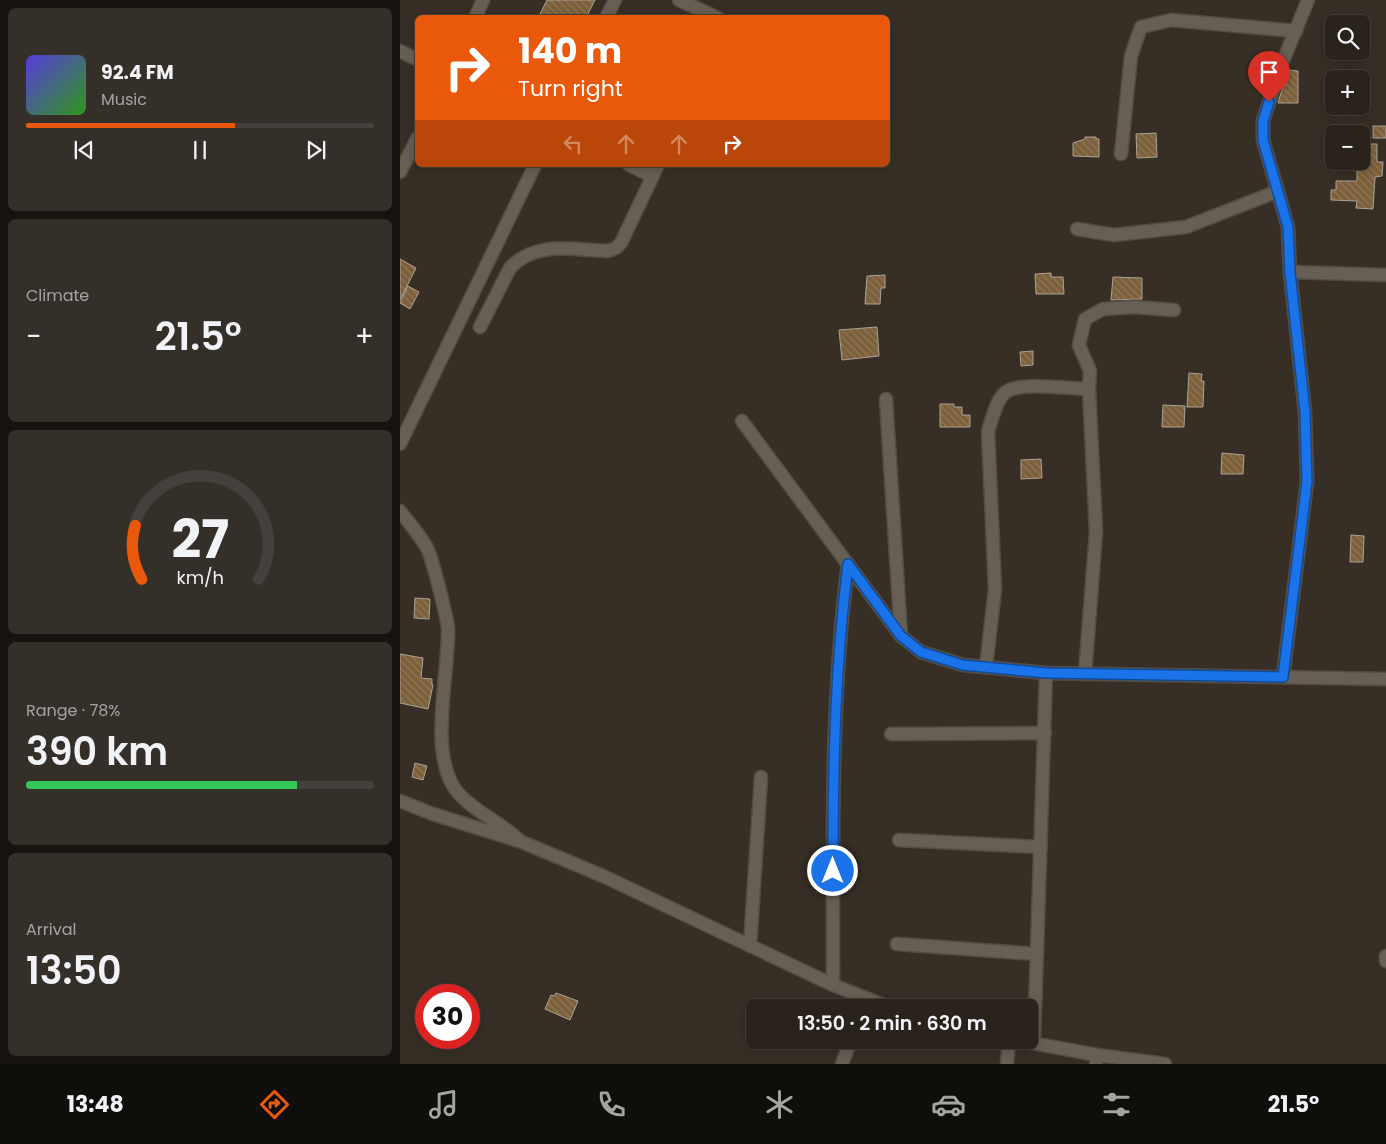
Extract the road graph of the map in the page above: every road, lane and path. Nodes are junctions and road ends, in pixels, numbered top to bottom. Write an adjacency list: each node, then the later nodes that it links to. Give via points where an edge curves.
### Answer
1 (483, 0): 5 (street)
2 (615, 0): 6 (street)
3 (679, 0): 7 (street)
4 (1308, 0): 8 (street)
5 (476, 15)
6 (608, 15)
7 (712, 15)
8 (1296, 30): 12 (street, via 1171,20 1141,27 1130,56); 17 (street, via 1263,121 1263,140)
9 (400, 51): 10 (street)
10 (415, 58)
11 (415, 143): 16 (street)
12 (1121, 154)
13 (534, 167): 19 (street)
14 (639, 167): 15 (street)
15 (655, 170): 20 (street, via 616,248 608,251 556,247)
16 (400, 172)
17 (1278, 191): 18 (street, via 1186,227 1114,235); 21 (street, via 1288,227)
18 (1077, 229)
19 (491, 256): 20 (street); 28 (street)
20 (517, 260): 24 (street)
21 (1290, 272): 22 (street); 35 (street, via 1305,412 1307,482)
22 (1386, 275)
23 (1174, 310): 25 (street, via 1103,309 1085,319 1079,345 1090,372)
24 (480, 327)
25 (1089, 390): 32 (street, via 1021,387 1005,392 996,408 988,431 995,589); 34 (street, via 1096,532)
26 (886, 399): 31 (street)
27 (742, 421): 30 (street)
28 (400, 444)
29 (400, 511): 42 (street, via 427,548 448,627 442,718 444,760 451,783 478,812)
30 (848, 564): 31 (street); 49 (street, via 839,638 834,756)
31 (901, 636): 32 (street, via 921,652 963,665)
32 (986, 667): 33 (street)
33 (1046, 673): 34 (street); 37 (street)
34 (1085, 674): 35 (street)
35 (1283, 677): 36 (street)
36 (1386, 679)
37 (1044, 733): 38 (street); 43 (street)
38 (891, 734)
39 (761, 777): 45 (street)
40 (400, 801): 42 (street)
41 (899, 840): 43 (street)
42 (522, 842): 45 (street, via 640,892)
43 (1041, 847): 46 (street)
44 (897, 944): 46 (street)
45 (750, 946): 49 (street)
46 (1037, 954): 51 (street)
47 (1386, 956): 48 (street)
48 (1386, 961)
49 (833, 985): 50 (street)
50 (859, 999)
51 (1035, 999)
52 (1038, 1043): 55 (street)
53 (848, 1049): 56 (street)
54 (1008, 1049): 57 (street)
55 (1096, 1060): 58 (street)
56 (842, 1064)
57 (1007, 1064)
58 (1165, 1064)

